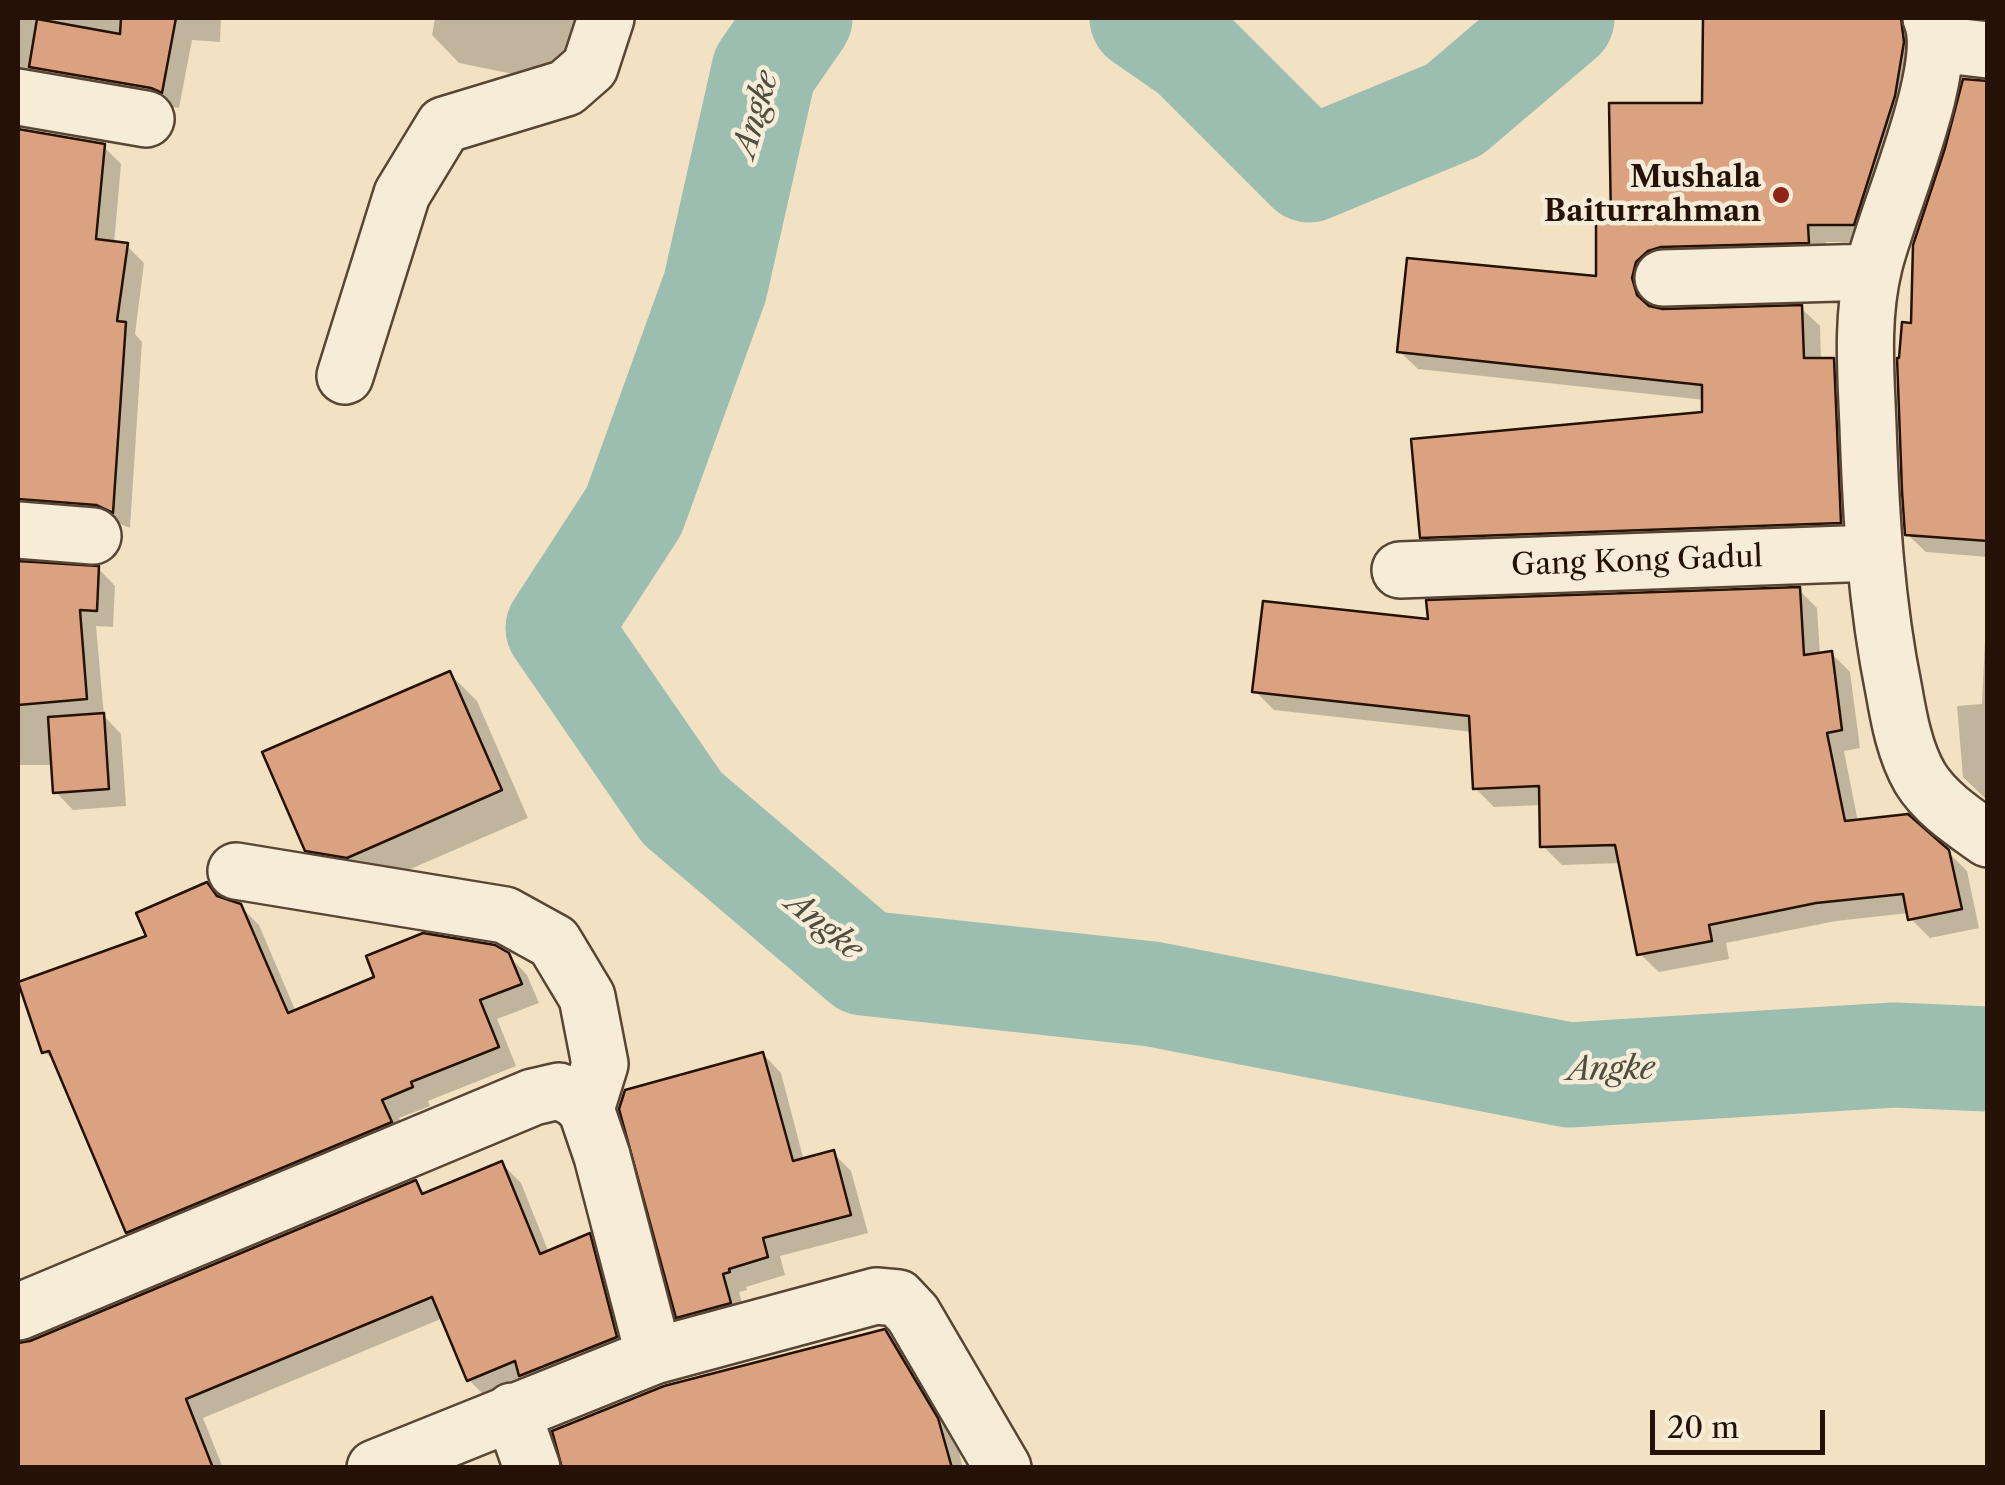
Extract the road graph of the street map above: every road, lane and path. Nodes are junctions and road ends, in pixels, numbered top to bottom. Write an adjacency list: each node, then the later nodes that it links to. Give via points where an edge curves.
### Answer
1 (606, 18): 7 (street, via 590,67 566,88 444,124 402,194)
2 (1952, 37): 5 (street)
3 (18, 98): 4 (street)
4 (146, 119)
5 (1872, 272): 6 (street); 10 (street, via 1865,350)
6 (1663, 278)
7 (345, 376)
8 (18, 530): 9 (street)
9 (92, 536)
10 (1874, 554): 11 (street, Gang Kong Gadul); 12 (street, via 1901,728 1921,779 1952,814)
11 (1400, 570)
12 (1988, 839)
13 (236, 871): 14 (street, via 505,915 554,942 587,996 600,1064)
14 (586, 1109): 15 (street, via 559,1091 534,1097); 16 (street)
15 (18, 1312)
16 (654, 1356): 17 (street); 20 (street, via 876,1296 898,1298)
17 (512, 1411): 18 (street); 19 (street)
18 (375, 1468)
19 (532, 1468)
20 (1003, 1468)

